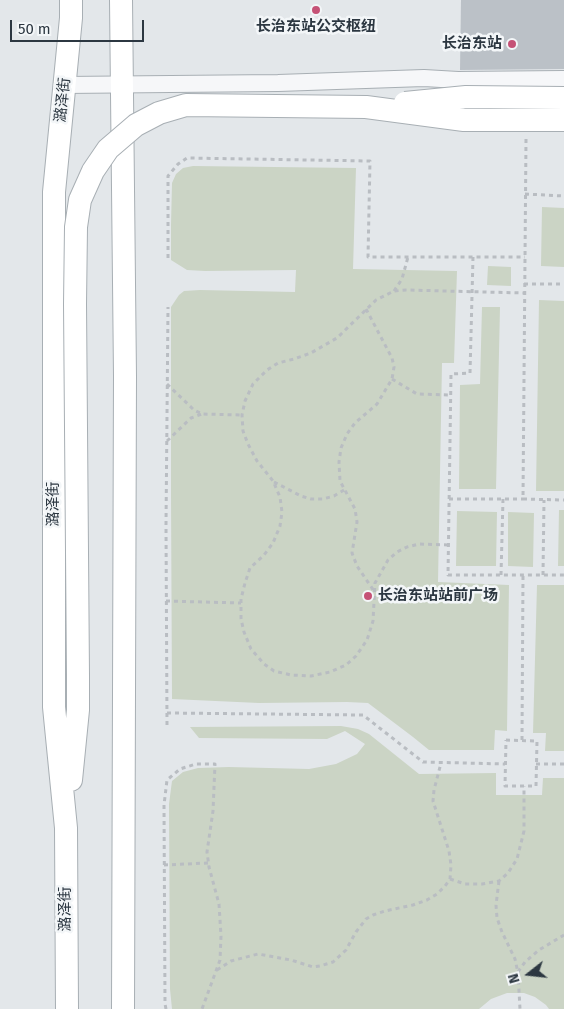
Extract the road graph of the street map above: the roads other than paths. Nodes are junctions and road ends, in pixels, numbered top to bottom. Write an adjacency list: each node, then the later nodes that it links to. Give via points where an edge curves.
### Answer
1 (71, 0): 4 (main road, 潞泽街)
2 (121, 0): 5 (main road)
3 (564, 79): 5 (street, via 424,78)
4 (64, 85): 5 (street); 9 (main road, 潞泽街, via 54,192 54,707)
5 (122, 85): 11 (main road, via 126,376)
6 (564, 98): 7 (main road, bridge, via 466,97)
7 (366, 107): 8 (main road, bridge, via 464,120); 9 (main road, bridge, via 186,105 159,113 136,125 108,149 92,171 80,200 76,226 78,710)
8 (564, 120)
9 (66, 828): 10 (main road, 潞泽街)
10 (67, 1009)
11 (123, 1009)

